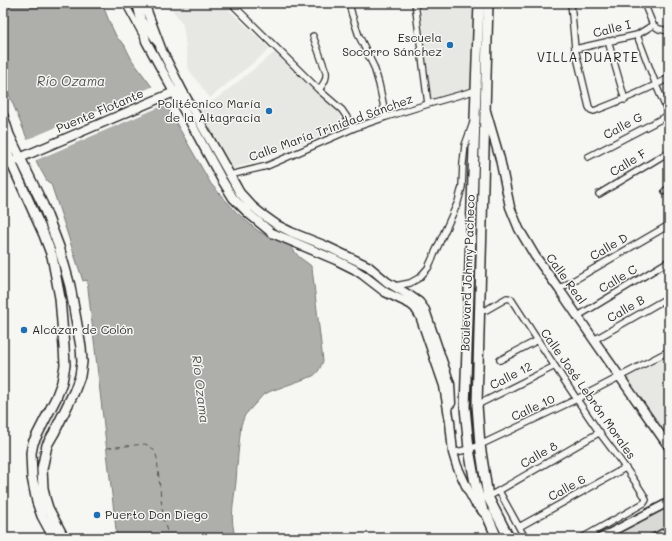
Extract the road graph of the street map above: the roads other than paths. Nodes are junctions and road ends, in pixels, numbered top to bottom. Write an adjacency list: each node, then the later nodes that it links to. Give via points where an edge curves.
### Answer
1 (125, 3): 17 (street)
2 (133, 3): 12 (street)
3 (137, 3): 12 (main road)
4 (144, 3): 20 (main road)
5 (231, 3): 24 (street)
6 (349, 3): 31 (street, via 359,36 374,67)
7 (415, 3): 27 (street)
8 (479, 3): 25 (main road, Boulevard Johnny Pacheco)
9 (488, 3): 25 (main road, Boulevard Johnny Pacheco)
10 (571, 3): 19 (street)
11 (644, 3): 13 (street)
12 (139, 13): 17 (main road); 20 (street)
13 (653, 25): 14 (street); 15 (street, Calle I)
14 (669, 31)
15 (637, 35): 18 (street, Calle I); 22 (street)
16 (313, 36): 24 (street, via 326,77)
17 (146, 41): 23 (main road)
18 (608, 41): 19 (street, Calle I); 26 (street)
19 (575, 49): 26 (street, via 591,110)
20 (162, 51): 23 (main road)
21 (669, 78): 22 (street)
22 (656, 85): 26 (street); 29 (street)
23 (178, 90): 36 (main road, Puente Flotante); 39 (main road); 56 (main road, via 222,180 233,198 248,214 272,233 354,269 385,292 415,308 444,386)
24 (319, 90): 33 (street, via 342,110)
25 (481, 90): 27 (street, Calle María Trinidad Sánchez); 28 (main road, Boulevard Johnny Pacheco); 32 (main road, Boulevard Johnny Pacheco)
26 (625, 100)
27 (428, 104): 31 (street, Calle María Trinidad Sánchez)
28 (485, 106): 44 (main road, Calle Real, via 510,207 535,256); 55 (main road, Boulevard Johnny Pacheco)
29 (669, 115): 37 (street, Calle G)
30 (3, 116): 36 (main road, via 9,135)
31 (386, 117): 33 (street, Calle María Trinidad Sánchez)
32 (474, 119): 43 (street, Boulevard Johnny Pacheco, via 465,145 462,187 458,202 428,268 410,283); 60 (main road, Boulevard Johnny Pacheco, via 465,406)
33 (354, 128): 39 (street, Calle María Trinidad Sánchez, via 267,166)
34 (3, 140): 38 (main road)
35 (669, 152): 40 (street, Calle F)
36 (24, 157): 38 (main road, Puente Flotante); 70 (main road, via 59,247 70,286 81,347 82,362 78,382 47,445 42,469 44,498)
37 (588, 157)
38 (11, 162): 69 (main road, via 52,256 60,298 65,365 62,382 33,443 31,454 37,502)
39 (230, 175): 43 (main road, via 240,193 252,206 277,225 368,266)
40 (599, 194)
41 (669, 225): 44 (street, Calle D)
42 (669, 261): 47 (street, Calle C)
43 (395, 286): 56 (main road, via 419,302 425,310 450,384)
44 (559, 289): 47 (main road, Calle Real)
45 (669, 297): 49 (street, Calle B)
46 (486, 310): 48 (street, Calle José Lebrón Morales, via 509,298)
47 (578, 316): 49 (main road, Calle Real)
48 (538, 340): 51 (street); 52 (street, Calle José Lebrón Morales)
49 (594, 340): 53 (main road, Calle Real)
50 (669, 352): 53 (street, Calle 10)
51 (500, 360)
52 (555, 366): 54 (street, Calle José Lebrón Morales); 55 (street, Calle 12)
53 (620, 376): 54 (street, Calle 10); 59 (main road, Calle Real)
54 (577, 399): 57 (street, Calle José Lebrón Morales); 58 (street, Calle 10)
55 (477, 405): 58 (main road, Boulevard Johnny Pacheco)
56 (450, 422): 61 (main road)
57 (600, 432): 62 (street, Calle José Lebrón Morales); 63 (street, Calle 8)
58 (480, 445): 60 (street, Calle 10); 64 (main road, Boulevard Johnny Pacheco)
59 (669, 447)
60 (469, 449): 61 (street, Calle 10); 66 (main road, Boulevard Johnny Pacheco)
61 (453, 453): 66 (main road, via 468,490)
62 (625, 468): 67 (street, Calle 6); 74 (street, Calle José Lebrón Morales, via 646,500)
63 (499, 491): 64 (street, Calle 8); 67 (street)
64 (488, 497): 72 (main road, Boulevard Johnny Pacheco)
65 (669, 502): 75 (street)
66 (483, 511): 71 (main road, Boulevard Johnny Pacheco)
67 (519, 527): 73 (street)
68 (669, 530): 76 (street)
69 (54, 538)
70 (64, 538)
71 (497, 538)
72 (509, 538)
73 (525, 538)
74 (582, 538)
75 (600, 538)
76 (654, 538)

